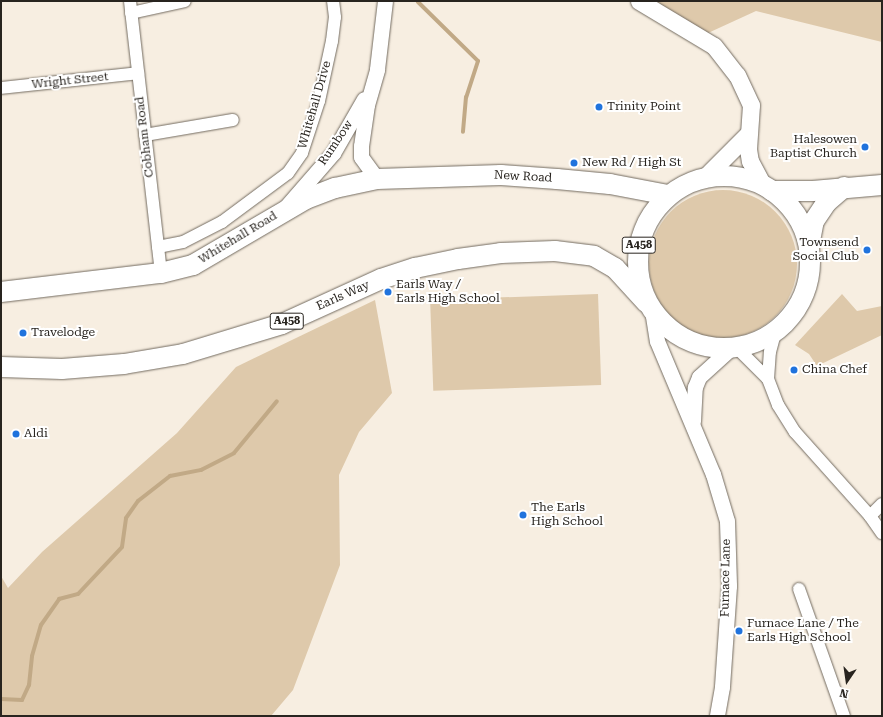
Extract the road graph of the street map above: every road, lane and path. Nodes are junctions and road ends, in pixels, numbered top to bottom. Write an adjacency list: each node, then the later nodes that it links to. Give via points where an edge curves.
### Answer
1 (185, 1): 5 (street)
2 (333, 1): 19 (street, Whitehall Drive, via 335,17 332,41 319,101 299,158 288,173 222,222 183,242)
3 (385, 1): 8 (street, Rumbow, via 377,69)
4 (639, 1): 10 (main road, via 714,46 737,75 748,94 751,105)
5 (131, 7): 6 (street, Cobham Road)
6 (138, 73): 7 (street, Wright Street); 11 (street, Cobham Road)
7 (1, 88)
8 (370, 90): 13 (street, Rumbow, via 361,157); 18 (street, Rumbow, via 333,153)
9 (233, 120): 11 (street)
10 (748, 134): 12 (main road); 15 (main road, via 750,161)
11 (145, 135): 19 (street, Cobham Road)
12 (705, 177): 15 (highway, A458, via 730,176); 17 (highway, A458, via 685,184)
13 (377, 179): 17 (highway, New Road, via 517,176 610,184); 18 (highway, Whitehall Road, via 335,188)
14 (882, 185): 16 (highway, A458)
15 (767, 187): 16 (highway, A458, via 813,191); 20 (highway, A458, via 796,215)
16 (844, 187): 20 (highway, A458, via 827,202 814,220)
17 (668, 195): 23 (highway, A458, via 651,214 639,245 639,278)
18 (283, 211): 21 (highway, Whitehall Road, via 198,262)
19 (158, 247): 21 (street, Cobham Road)
20 (809, 247): 24 (highway, A458, via 810,270 804,293 793,313)
21 (161, 273): 22 (highway, Whitehall Road)
22 (1, 292)
23 (650, 306): 25 (highway, A458, via 671,330 687,340 714,347); 26 (highway, Earls Way / A458, via 615,268 594,256 555,251 502,253 415,268 382,279 282,324 183,354 124,364 85,367); 28 (street, Furnace Lane, via 657,341)
24 (776, 330): 25 (highway, A458, via 762,339); 27 (street, via 770,352)
25 (735, 347): 27 (street); 28 (street, Furnace Lane, via 699,377 695,388)
26 (1, 367)
27 (768, 378): 30 (street, via 778,405 794,432)
28 (693, 422): 33 (street, Furnace Lane, via 713,474 727,521 729,586 722,687)
29 (882, 504): 30 (street)
30 (870, 516): 31 (street)
31 (882, 533)
32 (799, 589): 34 (street)
33 (717, 716)
34 (844, 716)

